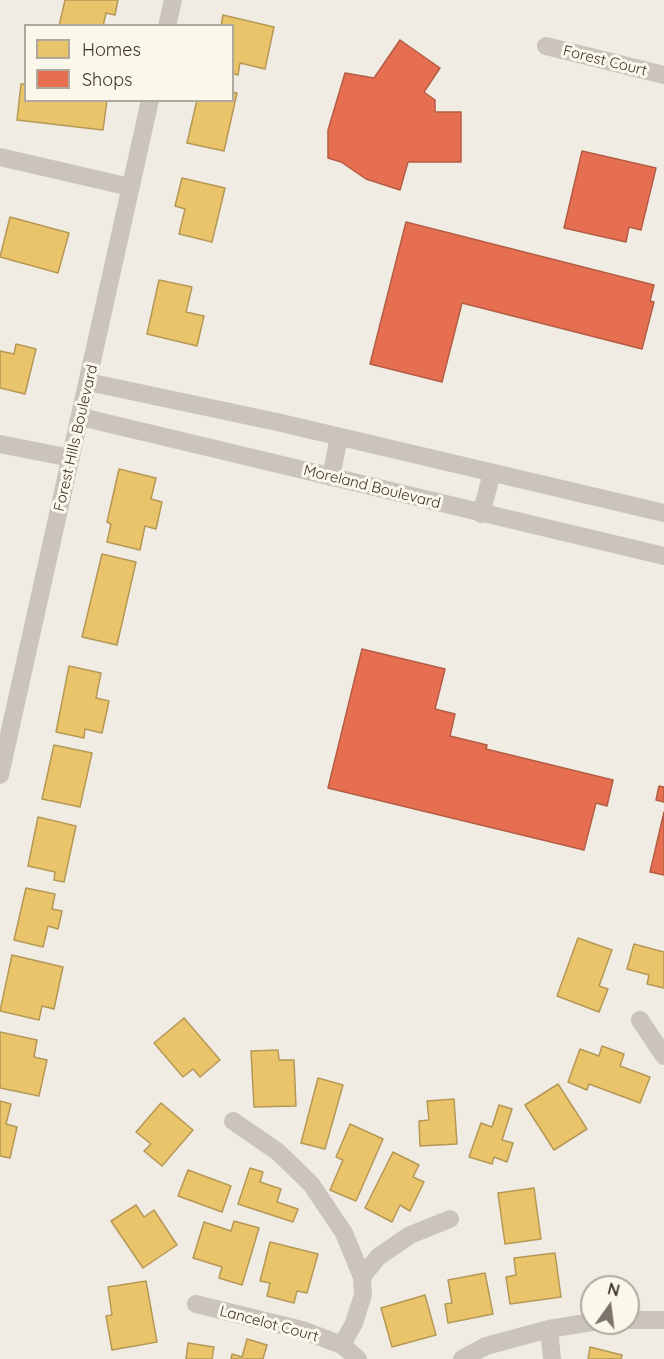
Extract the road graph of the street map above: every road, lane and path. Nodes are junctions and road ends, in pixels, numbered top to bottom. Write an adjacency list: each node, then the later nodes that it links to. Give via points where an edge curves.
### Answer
1 (173, 0): 2 (street)
2 (167, 24)
3 (546, 46): 4 (street, Forest Court)
4 (664, 75)
5 (150, 102): 7 (street, Forest Hills Boulevard)
6 (0, 157): 7 (street)
7 (130, 187): 8 (street, Forest Hills Boulevard)
8 (88, 382): 9 (street, Forest Hills Boulevard); 10 (street)
9 (81, 417): 12 (street, Forest Hills Boulevard); 14 (street, Moreland Boulevard)
10 (339, 437): 13 (street); 14 (street)
11 (0, 444): 12 (street)
12 (71, 458): 18 (street, Forest Hills Boulevard)
13 (492, 473): 15 (street); 16 (street)
14 (331, 477): 16 (street, Moreland Boulevard)
15 (664, 513)
16 (481, 514): 17 (street, Moreland Boulevard)
17 (664, 556)
18 (0, 775)
19 (640, 1020): 20 (street)
20 (664, 1056)
21 (233, 1121): 23 (street, via 278,1152 311,1184 344,1233)
22 (450, 1220): 23 (street, via 410,1234 378,1257)
23 (362, 1277): 29 (street, via 363,1295)
24 (195, 1304): 29 (street, Lancelot Court, via 302,1330)
25 (640, 1320): 26 (street)
26 (664, 1320)
27 (580, 1324): 28 (street)
28 (549, 1329): 31 (street, via 486,1346); 32 (street)
29 (342, 1345): 30 (street, Lancelot Court)
30 (358, 1359)
31 (462, 1359)
32 (552, 1359)

